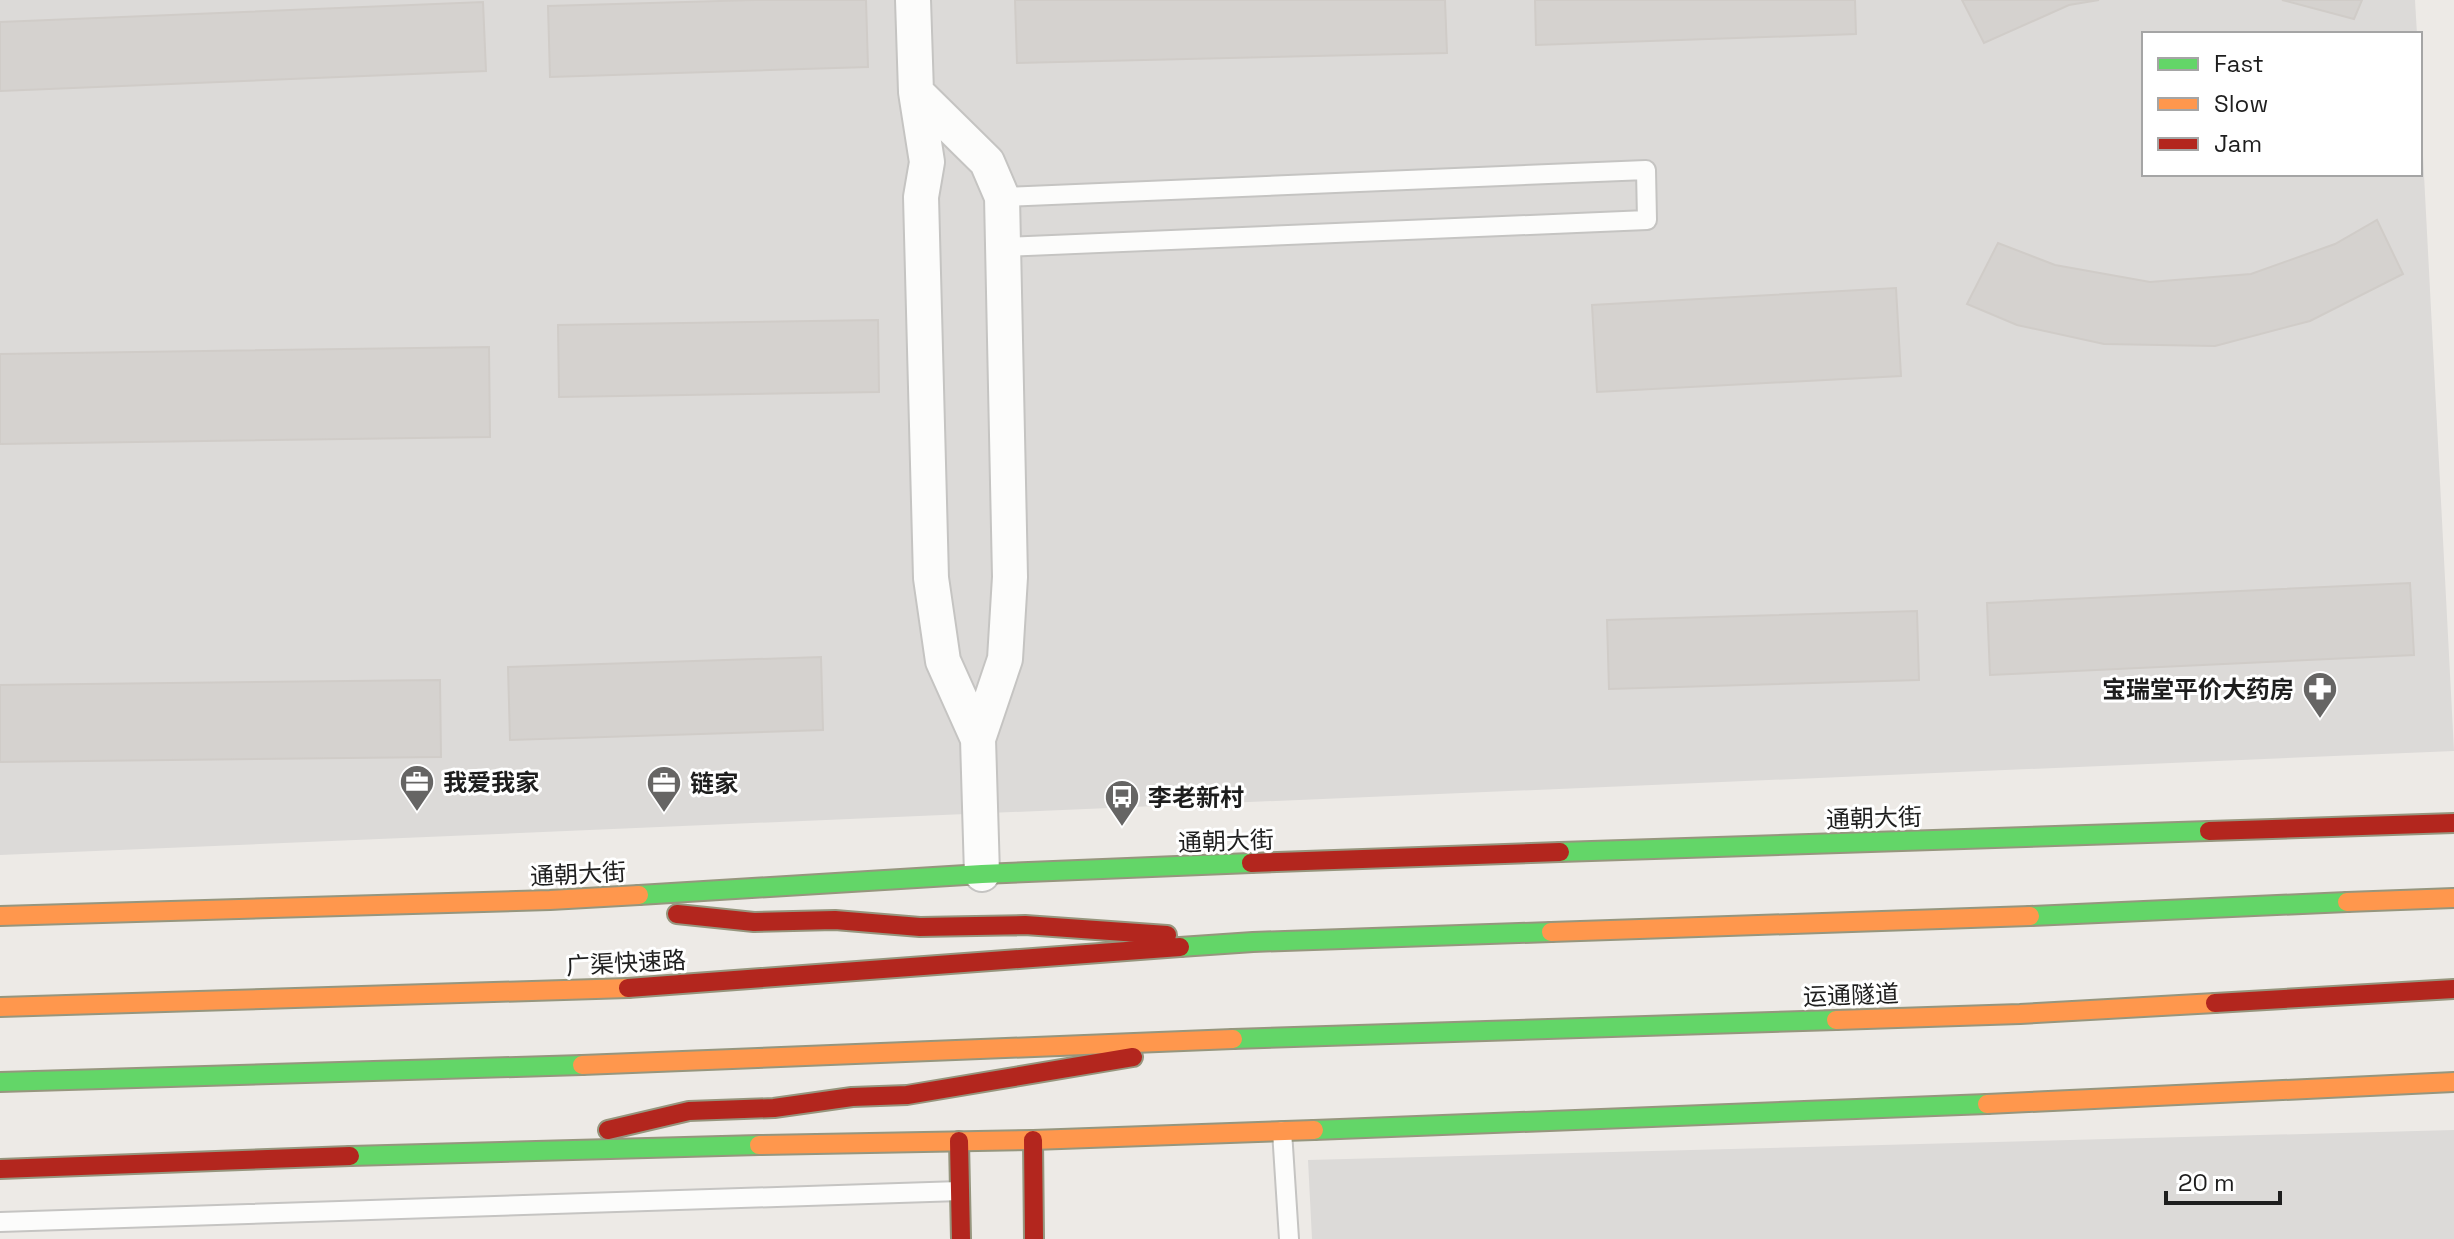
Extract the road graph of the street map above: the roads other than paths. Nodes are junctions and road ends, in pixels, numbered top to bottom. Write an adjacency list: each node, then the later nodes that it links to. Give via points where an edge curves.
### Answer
1 (913, 0): 2 (street)
2 (916, 92): 3 (street, via 987,162); 5 (street, via 927,162 921,197 931,578 943,661)
3 (1002, 197): 4 (street); 4 (lane, via 1646,170 1647,220)
4 (1002, 247): 5 (street, via 1010,577 1005,659)
5 (978, 739): 7 (street)
6 (2454, 823): 7 (main road, 通朝大街)
7 (982, 874): 9 (main road, 通朝大街)
8 (2454, 898): 11 (main road)
9 (550, 900): 10 (main road, 通朝大街); 11 (main road, via 754,922 1025,925)
10 (0, 916)
11 (1253, 942): 13 (main road, 广渠快速路, via 647,987)
12 (2454, 989): 14 (main road, 运通隧道, via 2020,1014)
13 (0, 1007)
14 (1249, 1038): 15 (main road); 20 (main road, via 907,1095 689,1111)
15 (0, 1082)
16 (2454, 1082): 17 (main road)
17 (1282, 1131): 18 (main road); 26 (lane)
18 (1033, 1140): 19 (main road); 25 (main road)
19 (959, 1141): 20 (main road); 22 (main road)
20 (528, 1150): 21 (main road)
21 (0, 1169)
22 (960, 1191): 23 (lane); 24 (main road)
23 (0, 1222)
24 (961, 1239)
25 (1034, 1239)
26 (1289, 1239)

